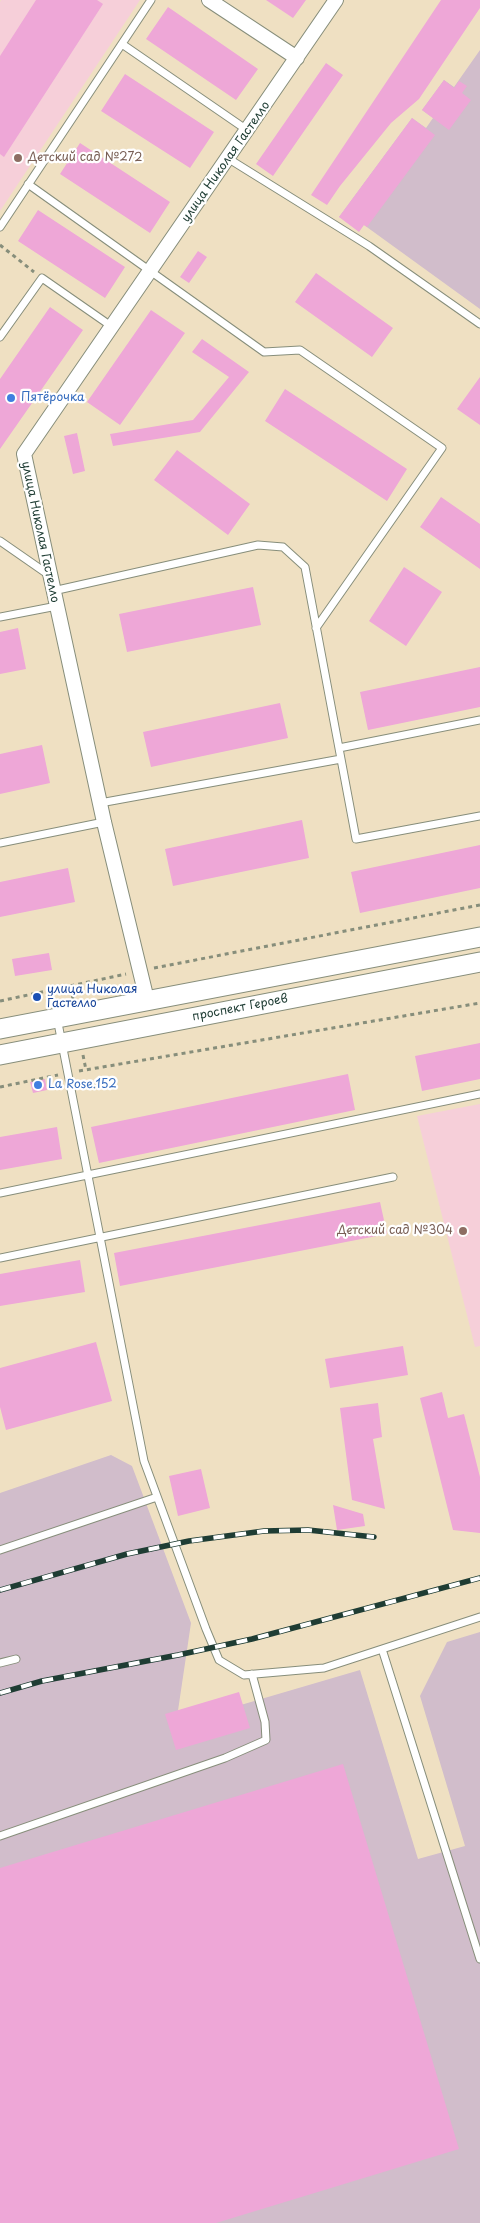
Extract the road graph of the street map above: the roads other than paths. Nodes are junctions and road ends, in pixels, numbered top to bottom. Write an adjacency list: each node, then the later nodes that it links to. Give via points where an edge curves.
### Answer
1 (151, 0): 4 (lane)
2 (209, 0): 5 (street)
3 (336, 0): 5 (street, улица Николая Гастелло)
4 (122, 44): 6 (lane); 8 (lane)
5 (297, 58): 6 (street, улица Николая Гастелло)
6 (248, 131): 7 (street, улица Николая Гастелло)
7 (229, 159): 10 (street, улица Николая Гастелло); 11 (lane, via 369,246)
8 (28, 184): 9 (lane); 10 (lane)
9 (0, 227)
10 (150, 271): 12 (street, улица Николая Гастелло); 19 (lane, via 264,352 300,350 442,448)
11 (480, 324)
12 (111, 326): 13 (lane, via 42,278); 15 (street, улица Николая Гастелло, via 24,454)
13 (0, 336)
14 (0, 540): 15 (lane)
15 (50, 575): 16 (street, улица Николая Гастелло)
16 (53, 591): 17 (street, улица Николая Гастелло); 19 (lane, via 258,545 283,547 305,567)
17 (56, 606): 18 (lane); 23 (street, улица Николая Гастелло)
18 (0, 617)
19 (316, 628): 21 (lane)
20 (480, 720): 21 (lane)
21 (339, 748): 22 (lane)
22 (341, 759): 23 (lane); 24 (lane, via 356,839)
23 (100, 803): 25 (street, улица Николая Гастелло)
24 (480, 816)
25 (104, 822): 26 (lane); 29 (street, улица Николая Гастелло)
26 (0, 843)
27 (480, 937): 29 (main road, проспект Героев)
28 (480, 962): 32 (main road, проспект Героев)
29 (147, 1000): 30 (main road, проспект Героев)
30 (57, 1018): 31 (main road, проспект Героев); 32 (lane)
31 (0, 1029)
32 (61, 1042): 33 (main road, проспект Героев); 35 (lane)
33 (0, 1055)
34 (480, 1094): 35 (lane)
35 (87, 1176): 37 (lane); 38 (lane)
36 (393, 1177): 38 (lane)
37 (0, 1193)
38 (99, 1239): 39 (lane); 40 (lane, via 144,1461)
39 (0, 1258)
40 (157, 1497): 41 (lane); 46 (lane, via 219,1660 244,1675)
41 (0, 1550)
42 (480, 1617): 43 (lane)
43 (382, 1649): 46 (lane, via 324,1668); 48 (lane)
44 (16, 1659): 45 (lane)
45 (0, 1663)
46 (252, 1674): 47 (lane, via 266,1722 266,1740 225,1758)
47 (0, 1836)
48 (480, 1959)

